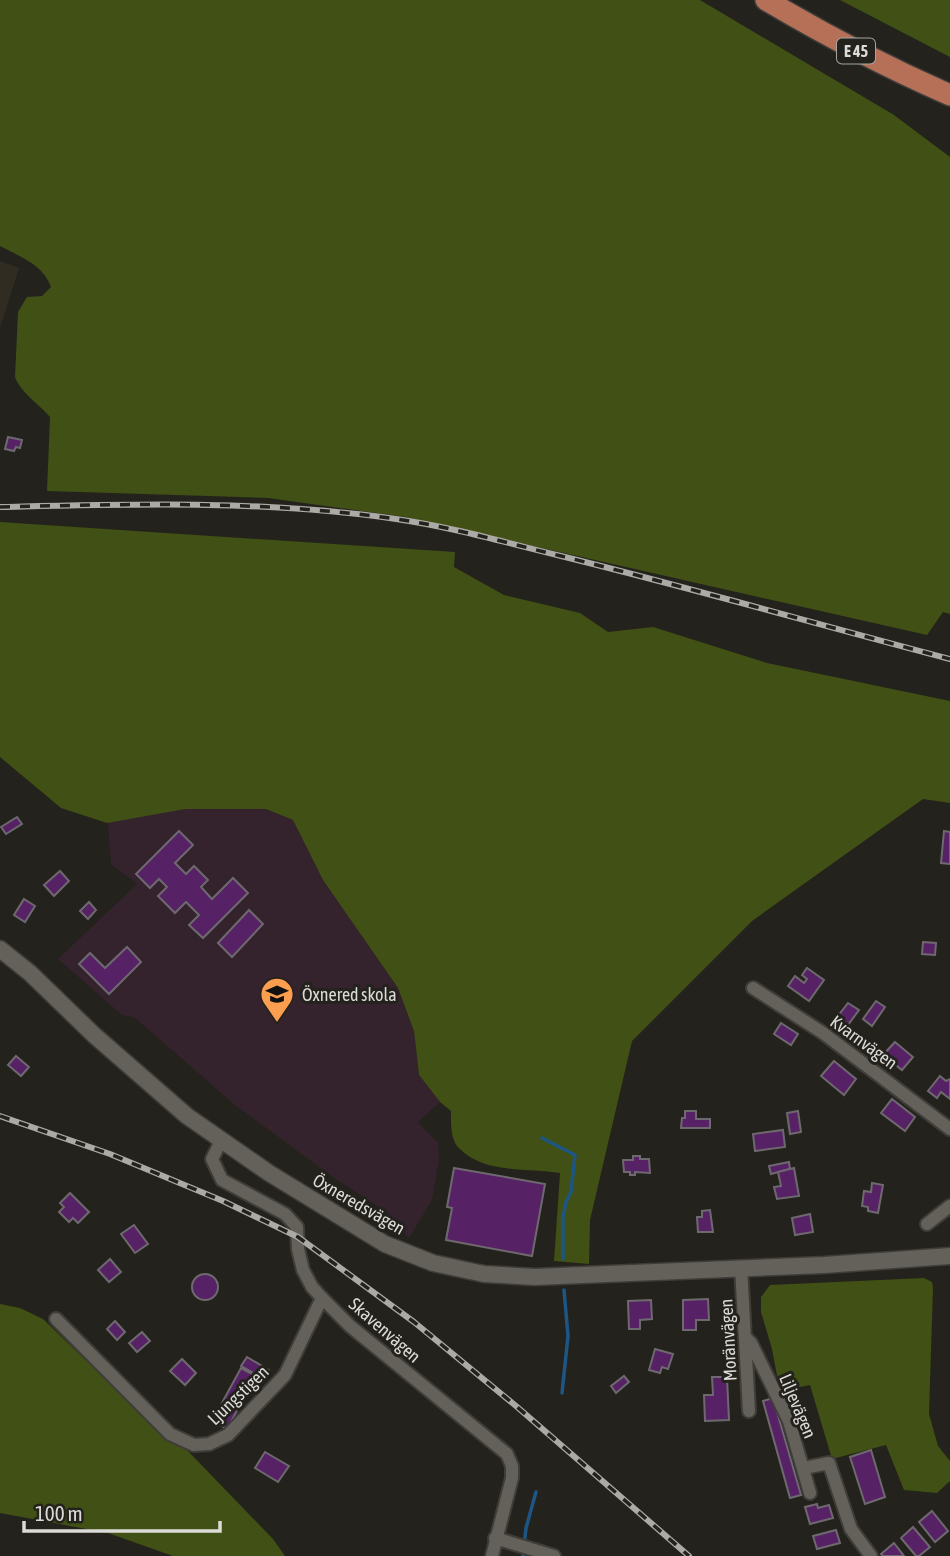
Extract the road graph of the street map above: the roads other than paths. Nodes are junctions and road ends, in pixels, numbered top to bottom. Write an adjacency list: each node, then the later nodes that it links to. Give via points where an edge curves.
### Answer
1 (766, 0): 4 (highway, E 45, via 898,73)
2 (790, 0): 3 (highway, E 45)
3 (950, 82)
4 (950, 95)
5 (0, 949): 8 (street, Öxneredsvägen, via 142,1078)
6 (753, 988): 7 (street, Kvarnvägen, via 823,1033)
7 (950, 1129)
8 (221, 1141): 12 (street, Öxneredsvägen, via 385,1244 457,1269 535,1277); 13 (street, Skavenvägen, via 212,1159 216,1172 293,1222 303,1270)
9 (950, 1206): 10 (street)
10 (927, 1224)
11 (950, 1256): 12 (street, Öxneredsvägen)
12 (741, 1267): 15 (street, Moränvägen)
13 (322, 1298): 14 (street, Ljungstigen, via 285,1375 228,1435 209,1444 194,1445 170,1434); 19 (street, Skavenvägen, via 507,1454 512,1478)
14 (56, 1319)
15 (745, 1337): 16 (street, Moränvägen); 17 (street, Liljevägen, via 789,1421)
16 (749, 1411)
17 (804, 1468): 18 (street, Liljevägen); 22 (street, via 829,1463 851,1529)
18 (810, 1493)
19 (495, 1538): 20 (street, Skavenvägen); 21 (street)
20 (492, 1556)
21 (554, 1556)
22 (871, 1556)

